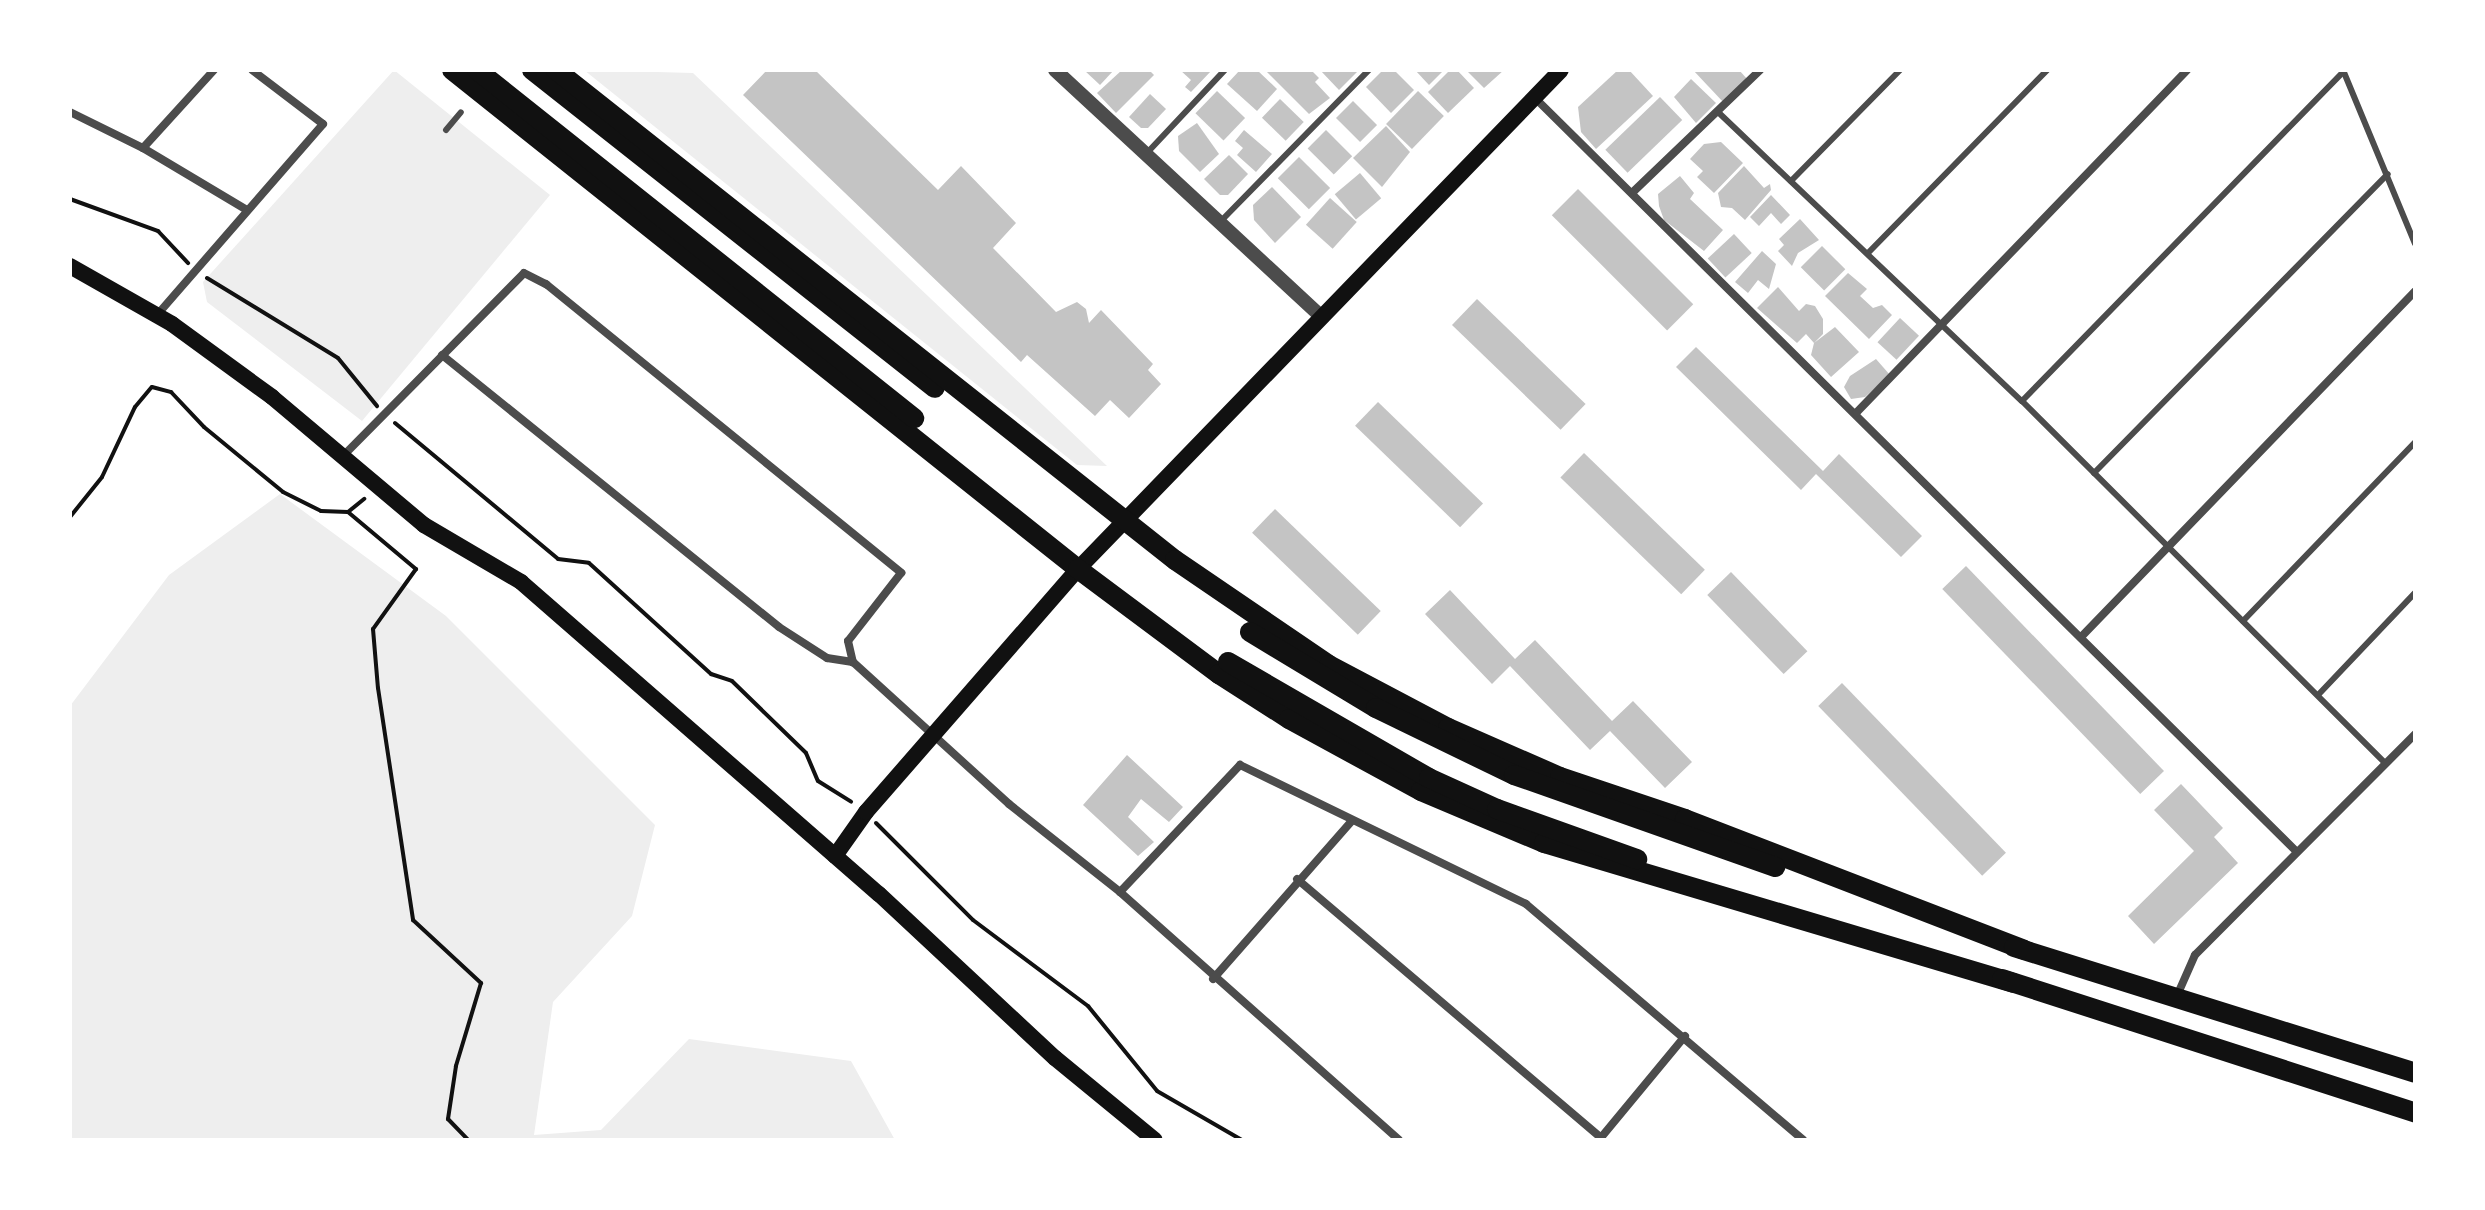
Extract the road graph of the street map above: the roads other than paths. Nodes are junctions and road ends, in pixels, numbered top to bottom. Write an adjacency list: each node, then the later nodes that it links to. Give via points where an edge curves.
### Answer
1 (214, 70): 21 (street)
2 (252, 70): 26 (street, via 323,124)
3 (452, 70): 45 (main road)
4 (477, 70): 39 (main road)
5 (532, 70): 36 (main road)
6 (556, 70): 43 (main road)
7 (1055, 70): 22 (street)
8 (1225, 70): 22 (lane)
9 (1369, 70): 27 (lane)
10 (1561, 70): 16 (main road)
11 (1760, 70): 19 (street)
12 (1900, 70): 24 (lane)
13 (2047, 70): 29 (lane)
14 (2187, 70): 34 (street)
15 (2343, 70): 23 (lane); 37 (lane)
16 (1533, 97): 25 (street); 33 (main road)
17 (70, 112): 21 (street)
18 (461, 112): 20 (lane)
19 (1718, 112): 24 (lane); 25 (street)
20 (446, 130)
21 (143, 148): 26 (street)
22 (1146, 154): 27 (street)
23 (2388, 174): 28 (lane); 42 (lane)
24 (1791, 181): 29 (lane)
25 (1634, 191): 38 (street)
26 (247, 210): 32 (street)
27 (1220, 223): 33 (street)
28 (2415, 244)
29 (1868, 253): 34 (lane)
30 (70, 266): 32 (main road)
31 (2415, 291): 44 (street)
32 (157, 315): 41 (main road, via 272,397)
33 (1322, 317): 43 (main road)
34 (1942, 324): 37 (lane); 38 (street)
35 (442, 355): 41 (street); 50 (street, via 779,627 827,658); 50 (street, via 524,273 546,284 901,573 848,641)
36 (935, 388)
37 (2022, 401): 42 (lane)
38 (1857, 412): 49 (street)
39 (914, 418)
40 (2415, 442): 47 (lane)
41 (343, 456): 58 (main road, via 424,525 521,582)
42 (2094, 473): 44 (lane)
43 (1126, 522): 45 (main road); 61 (main road, via 1329,665 1448,728 1560,777 1685,819)
44 (2168, 547): 47 (lane); 49 (street)
45 (1078, 569): 54 (main road); 63 (main road, via 1289,719 1492,823 1654,880)
46 (2415, 593): 52 (lane)
47 (2243, 621): 52 (lane)
48 (1250, 632): 61 (main road, via 1376,708 1557,793)
49 (2083, 635): 57 (street)
50 (853, 662): 54 (street)
51 (1228, 662): 63 (main road, via 1363,744 1497,809)
52 (2319, 694): 55 (lane)
53 (2415, 734): 55 (street)
54 (934, 736): 58 (main road, via 866,812); 60 (street)
55 (2386, 764): 57 (street)
56 (1352, 821): 59 (street); 60 (street, via 1240,765); 65 (street, via 1526,904)
57 (2297, 852): 64 (street, via 2195,955)
58 (835, 856): 70 (main road, via 1055,1058)
59 (1297, 879): 62 (street); 69 (street)
60 (1120, 892): 62 (street)
61 (2024, 950): 64 (main road)
62 (1213, 979): 71 (street)
63 (2014, 983): 67 (main road)
64 (2175, 999): 66 (main road)
65 (1685, 1036): 68 (street); 69 (street)
66 (2415, 1073)
67 (2415, 1112)
68 (1797, 1138)
69 (1600, 1139)
70 (1155, 1140)
71 (1399, 1140)

